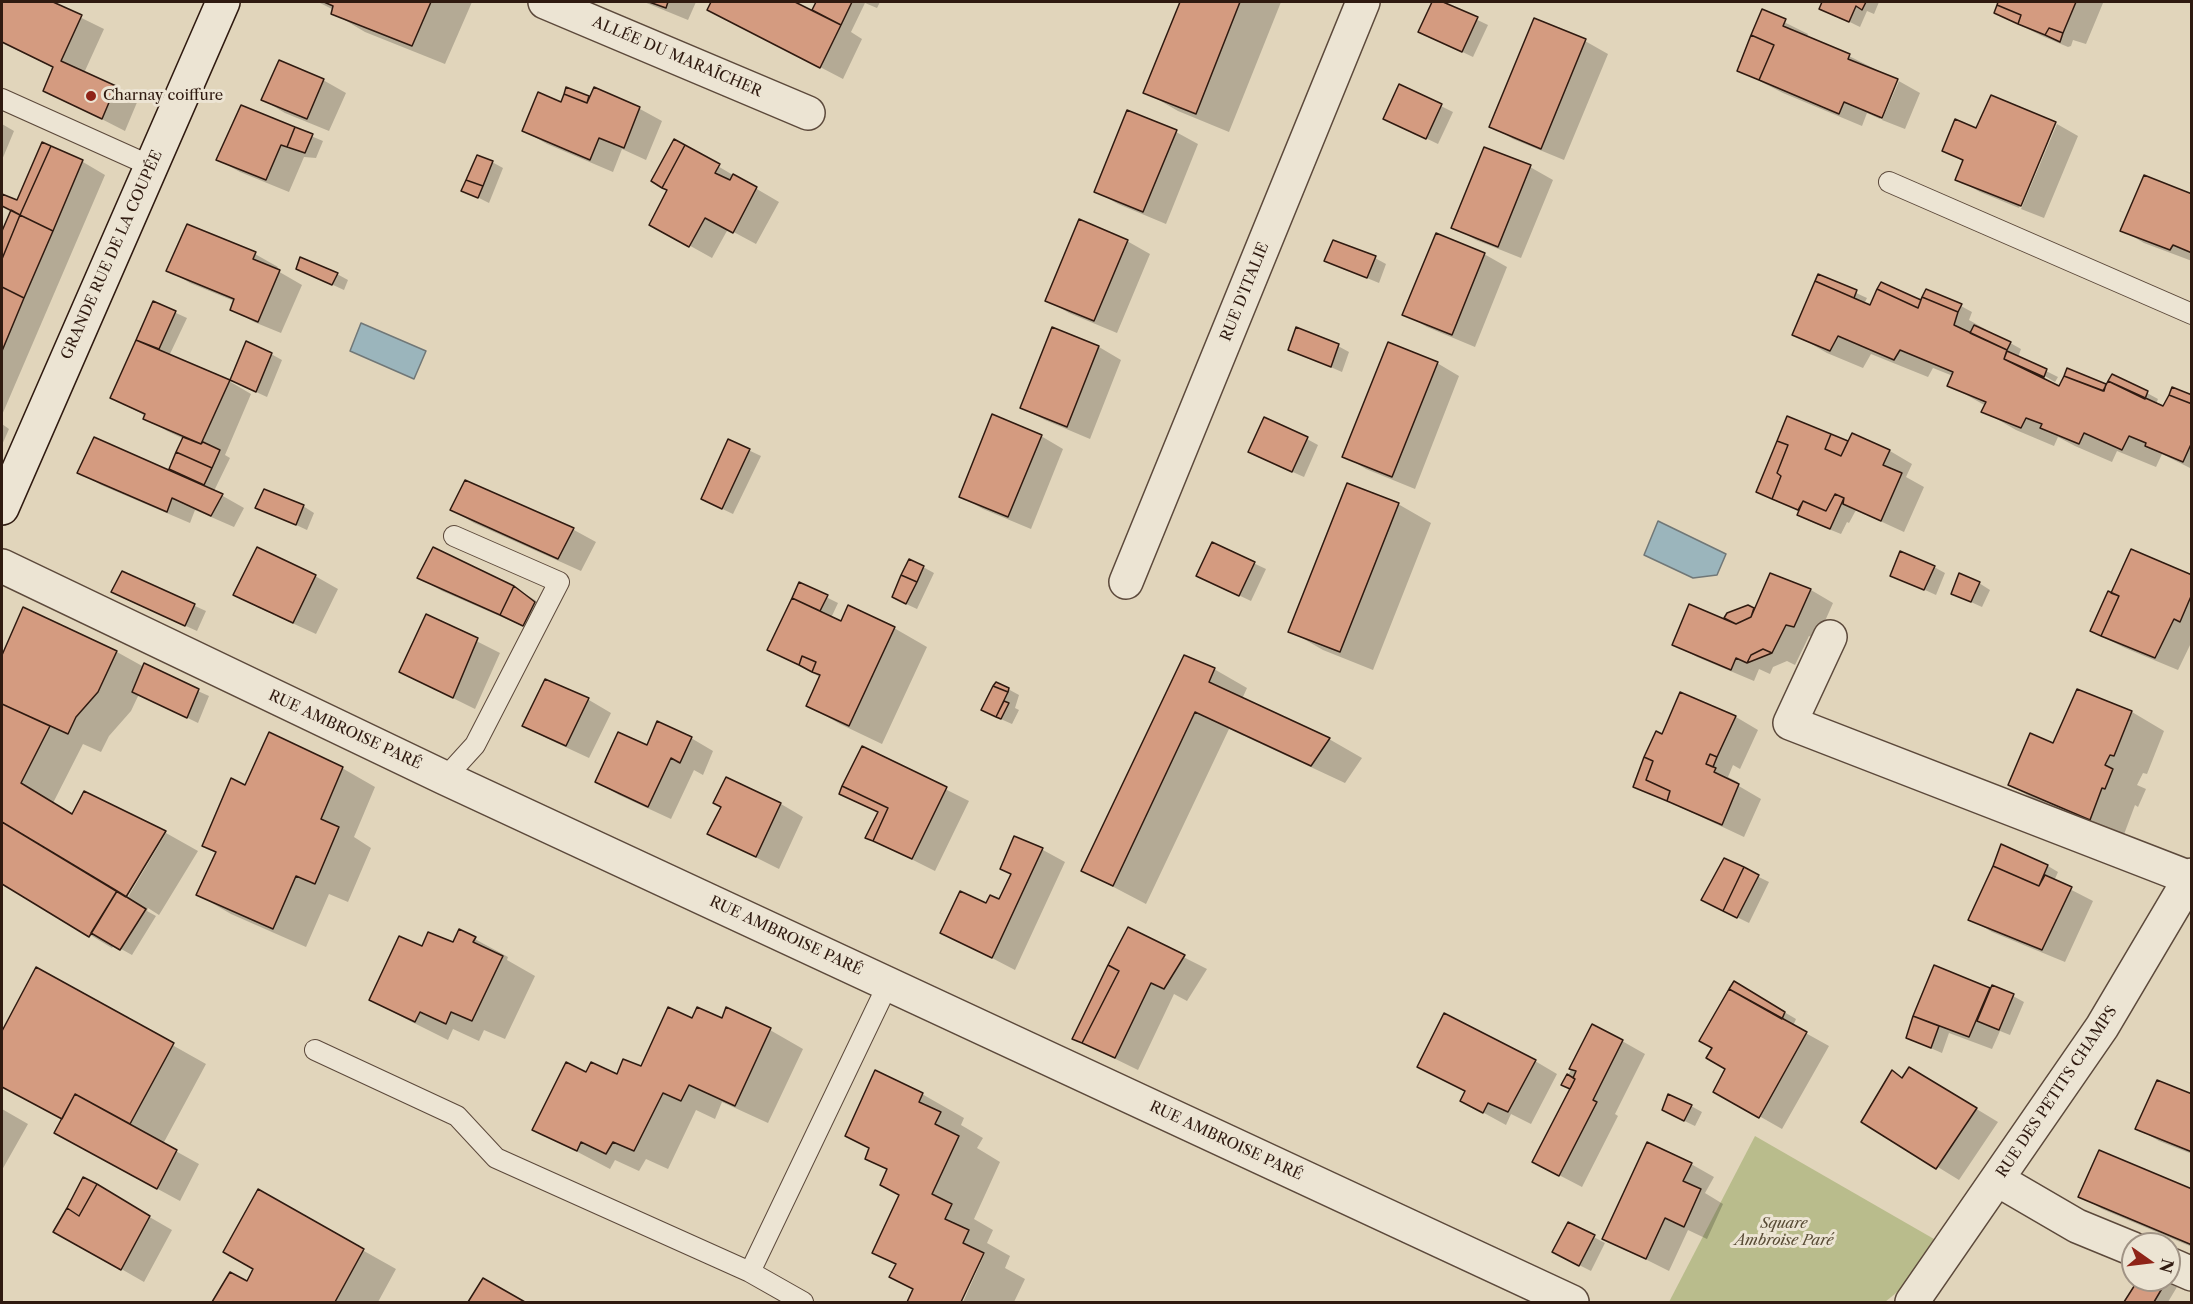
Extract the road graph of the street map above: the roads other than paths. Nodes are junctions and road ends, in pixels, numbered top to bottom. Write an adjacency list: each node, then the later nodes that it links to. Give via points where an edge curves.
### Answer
1 (223, 2): 6 (street, GRANDE RUE DE LA COUPÉE)
2 (545, 2): 5 (street, ALLÉE DU MARAÎCHER)
3 (1363, 2): 12 (street, RUE D'ITALIE)
4 (2, 99): 6 (lane)
5 (808, 113)
6 (151, 166): 9 (street, GRANDE RUE DE LA COUPÉE)
7 (1889, 182): 8 (lane)
8 (2192, 314)
9 (2, 508)
10 (454, 536): 14 (lane, via 559,582 475,745)
11 (2, 566): 14 (street, RUE AMBROISE PARÉ)
12 (1126, 582)
13 (1830, 637): 15 (street, via 1790,723)
14 (445, 778): 16 (street, RUE AMBROISE PARÉ)
15 (2191, 877): 18 (street, RUE DES PETITS CHAMPS, via 2102,1027)
16 (888, 984): 20 (lane); 22 (street, RUE AMBROISE PARÉ)
17 (315, 1050): 20 (lane, via 457,1116 496,1158)
18 (1998, 1180): 19 (street, via 2077,1226); 23 (street, RUE DES PETITS CHAMPS)
19 (2121, 1244)
20 (750, 1272): 21 (lane)
21 (803, 1302)
22 (1572, 1302)
23 (1912, 1302)

